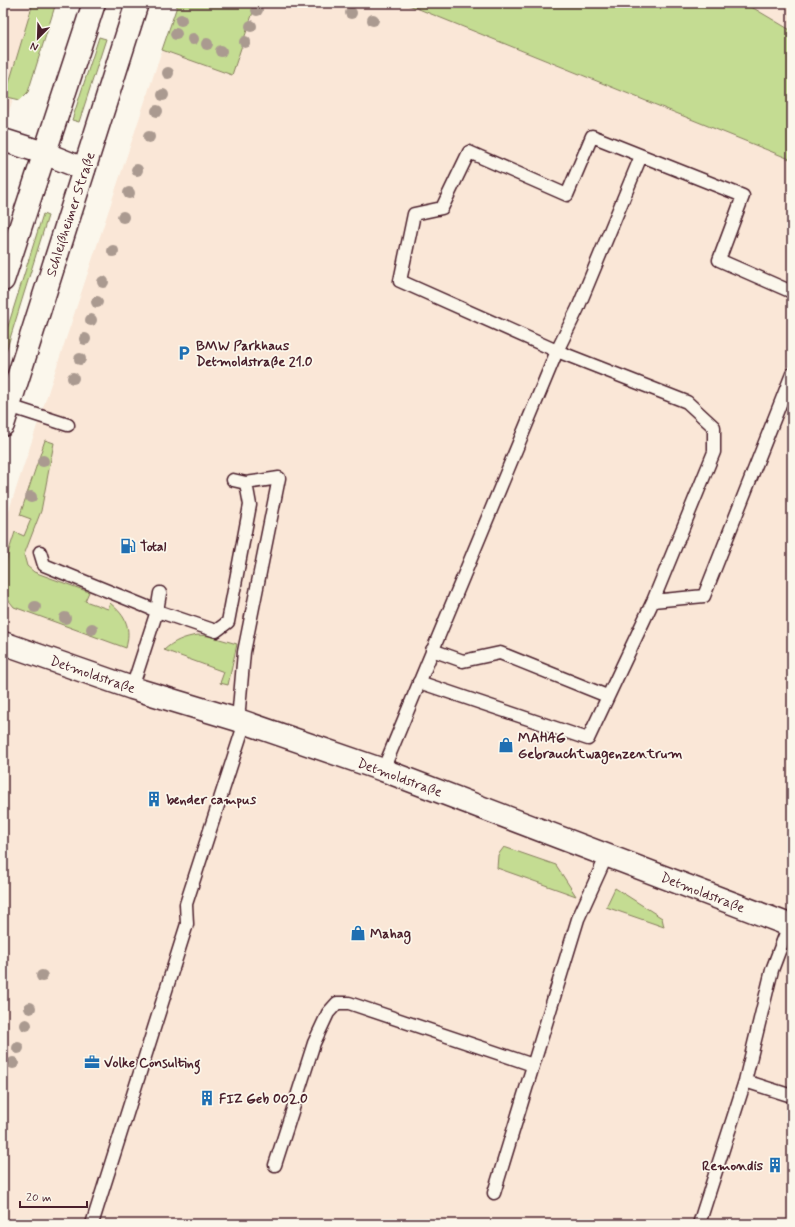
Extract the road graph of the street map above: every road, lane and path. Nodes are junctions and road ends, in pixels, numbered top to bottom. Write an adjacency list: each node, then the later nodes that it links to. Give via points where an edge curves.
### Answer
1 (94, 3): 4 (street)
2 (137, 3): 6 (street, Schleißheimer Straße)
3 (3, 140): 4 (street)
4 (44, 153): 6 (street); 7 (street)
5 (641, 156): 8 (lane, via 743,196 719,260); 9 (lane, via 578,308); 9 (lane, via 592,136 566,195 469,152 442,208 414,214 400,281)
6 (84, 169): 11 (street, Schleißheimer Straße)
7 (3, 280)
8 (792, 292)
9 (557, 351): 17 (lane, via 687,402 714,427 714,452); 20 (lane)
10 (792, 374): 17 (lane, via 704,596)
11 (6, 416): 12 (lane)
12 (68, 425)
13 (233, 480): 14 (lane)
14 (246, 483): 18 (lane, via 250,505 228,622 216,631); 24 (lane, via 279,478 244,652)
15 (40, 552): 18 (lane, via 44,564)
16 (160, 593): 18 (lane)
17 (653, 601): 23 (lane)
18 (157, 611): 22 (lane)
19 (3, 643): 22 (street, Detmoldstraße)
20 (432, 650): 21 (lane); 23 (lane, via 463,661 500,654)
21 (419, 682): 23 (lane, via 588,740); 25 (lane)
22 (132, 688): 24 (street, Detmoldstraße)
23 (607, 696)
24 (241, 721): 25 (street, Detmoldstraße); 33 (lane, via 186,904 188,924)
25 (383, 770): 26 (street, Detmoldstraße)
26 (607, 855): 27 (street, Detmoldstraße); 28 (lane, via 578,919)
27 (790, 926): 29 (lane, via 772,970)
28 (533, 1065): 31 (lane, via 349,1003 337,1003 328,1013 314,1043); 32 (lane)
29 (745, 1081): 30 (lane); 34 (lane)
30 (792, 1096)
31 (275, 1166)
32 (494, 1193)
33 (92, 1224)
34 (699, 1224)

